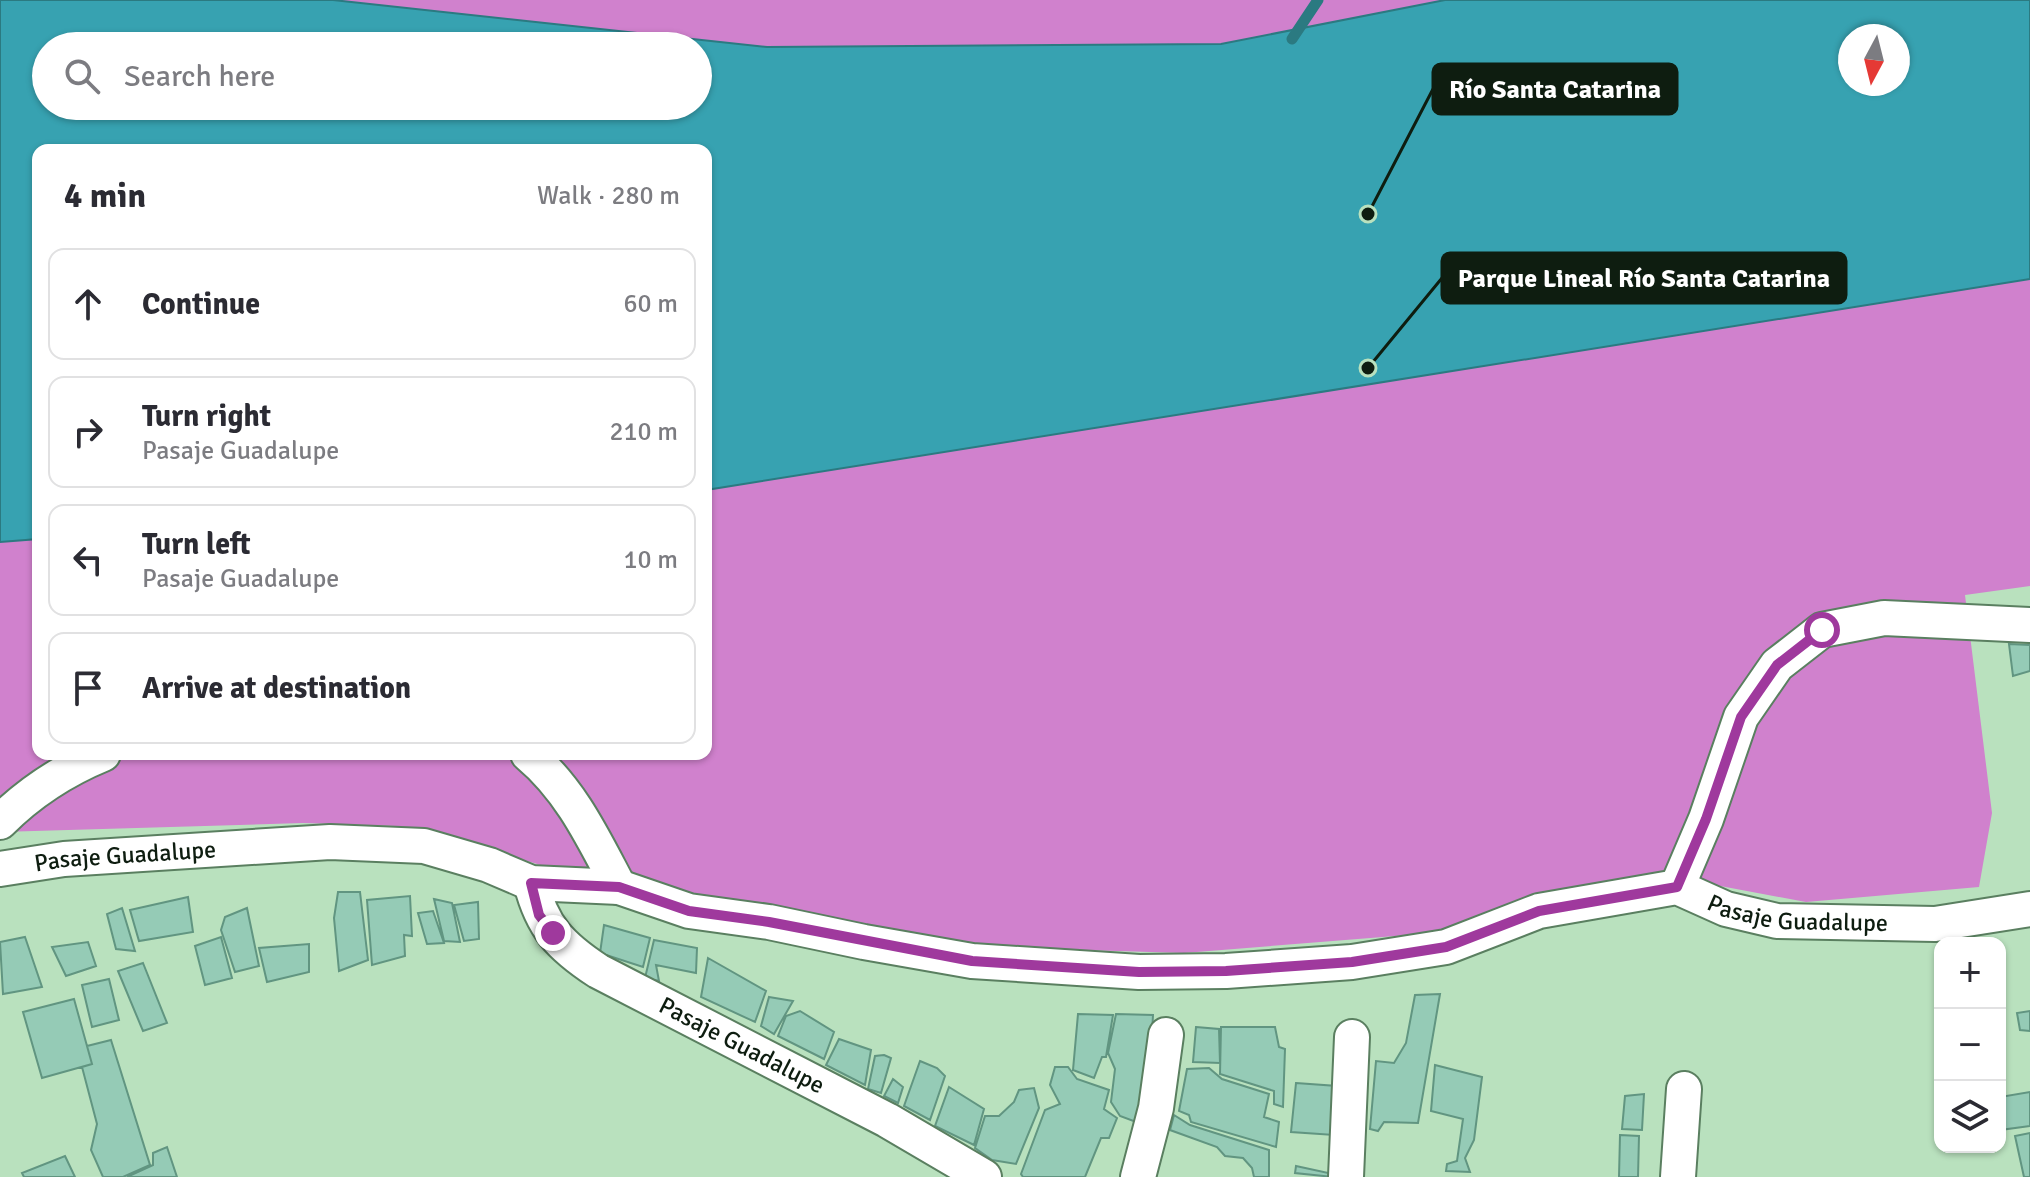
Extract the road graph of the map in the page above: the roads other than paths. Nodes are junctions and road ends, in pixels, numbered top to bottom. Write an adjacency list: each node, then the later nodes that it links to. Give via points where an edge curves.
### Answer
1 (2030, 625): 8 (street, via 1884,618 1822,630 1777,665 1741,717)
2 (88, 760): 4 (street, via 22,800)
3 (535, 760): 7 (street, via 579,811)
4 (0, 822)
5 (0, 869): 6 (street, Pasaje Guadalupe, via 64,859 330,842 424,846)
6 (531, 883): 7 (street, Pasaje Guadalupe); 13 (street, Pasaje Guadalupe, via 539,915 579,959 887,1120)
7 (619, 887): 8 (street, Pasaje Guadalupe, via 689,911 972,961 1139,972 1352,962 1446,947 1539,911)
8 (1677, 887): 9 (street, Pasaje Guadalupe, via 1726,909 1777,921 1935,924)
9 (2030, 909)
10 (1166, 1035): 14 (street, via 1156,1108)
11 (1352, 1037): 15 (street)
12 (1684, 1089): 16 (street)
13 (984, 1177)
14 (1138, 1177)
15 (1346, 1177)
16 (1678, 1177)

